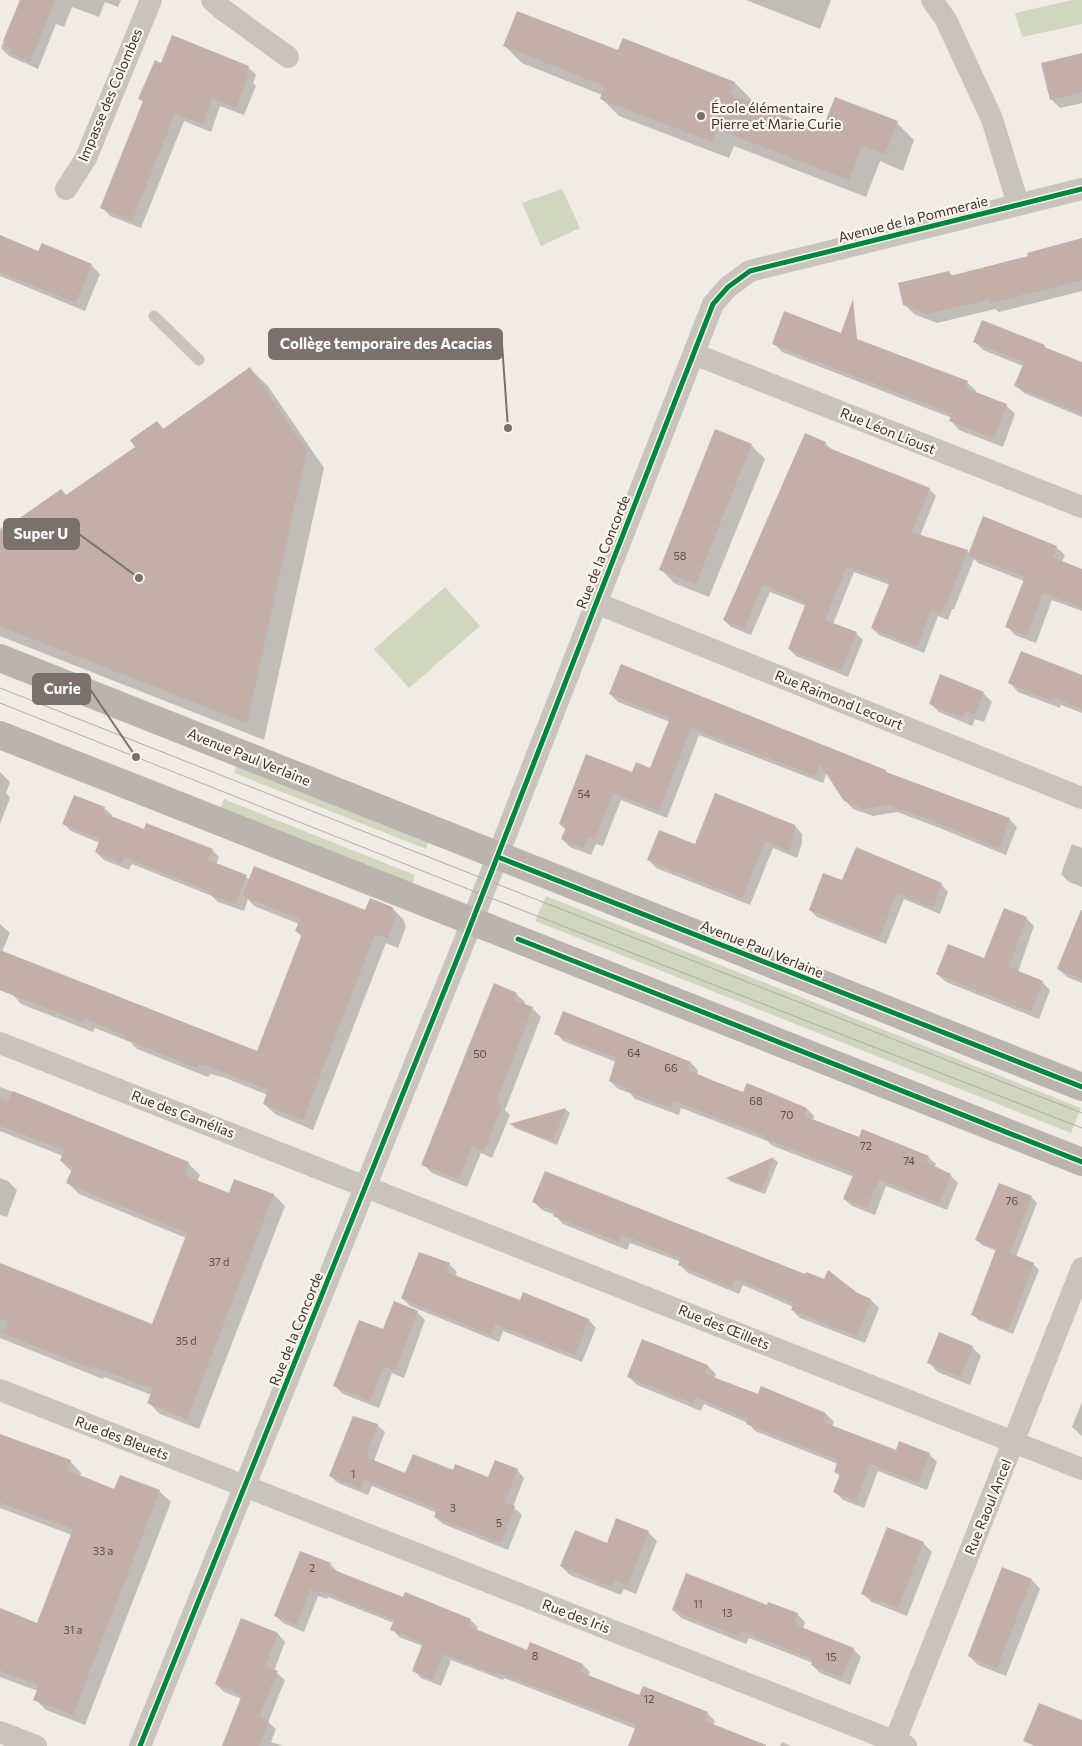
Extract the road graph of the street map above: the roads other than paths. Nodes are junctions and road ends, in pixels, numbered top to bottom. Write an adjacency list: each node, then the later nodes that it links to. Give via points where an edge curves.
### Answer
1 (151, 0): 5 (street, Impasse des Colombes, via 86,158)
2 (212, 0): 4 (street)
3 (932, 0): 7 (street, via 946,20 992,119)
4 (288, 56)
5 (66, 189)
6 (1082, 189): 7 (street, Avenue de la Pommeraie)
7 (1018, 204): 8 (street, Avenue de la Pommeraie)
8 (750, 271): 10 (street, Rue de la Concorde, via 728,287 713,304)
9 (154, 316): 11 (lane)
10 (694, 354): 12 (street, Rue Léon Lioust); 13 (street, Rue de la Concorde)
11 (199, 360)
12 (1082, 507)
13 (596, 603): 16 (street, Rue Raimond Lecourt); 17 (street, Rue de la Concorde)
14 (0, 658): 17 (street, Avenue Paul Verlaine)
15 (0, 734): 18 (street)
16 (1082, 798)
17 (498, 857): 18 (street); 20 (street, Avenue Paul Verlaine)
18 (473, 921): 21 (street); 22 (street, Rue de la Concorde)
19 (0, 1043): 22 (street, Rue des Camélias)
20 (1082, 1087)
21 (1082, 1162)
22 (365, 1186): 25 (street, Rue des Œillets); 27 (street, Rue de la Concorde)
23 (1082, 1268): 25 (street, Rue Raoul Ancel)
24 (0, 1390): 27 (street, Rue des Bleuets)
25 (1013, 1441): 26 (street, Rue des Œillets); 29 (street, Rue Raoul Ancel)
26 (1082, 1469)
27 (245, 1486): 29 (street, Rue des Iris); 31 (street, Rue de la Concorde)
28 (0, 1732): 30 (street)
29 (898, 1744)
30 (36, 1746)
31 (140, 1746)

